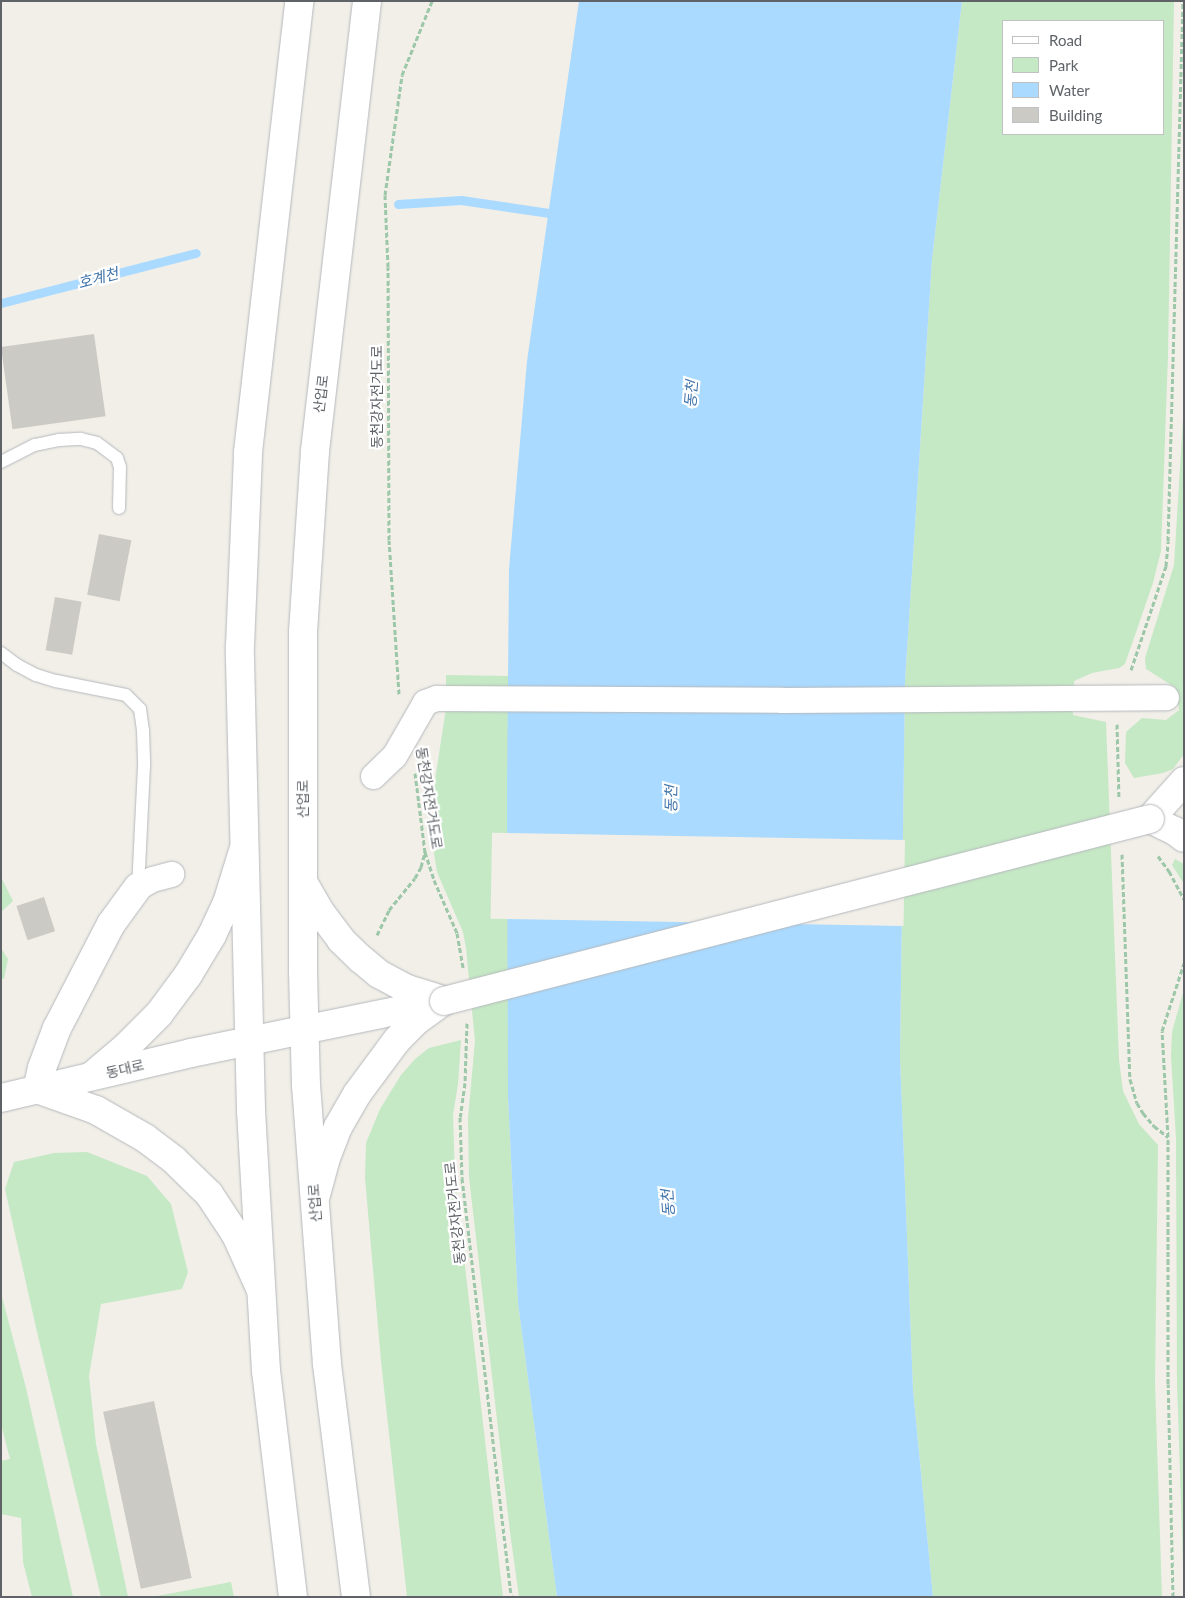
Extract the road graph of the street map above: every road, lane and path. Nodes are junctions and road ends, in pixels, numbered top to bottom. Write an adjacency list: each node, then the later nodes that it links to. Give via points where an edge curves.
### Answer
1 (299, 1): 17 (main road, via 248,452 240,646)
2 (367, 1): 22 (main road, 산업로, via 315,451 303,632)
3 (432, 1): 10 (path, 동천강자전거도로, via 402,75 385,195 389,540 396,682)
4 (1183, 1): 9 (path, via 1166,566)
5 (1, 462): 6 (lane, via 35,445 59,440 81,439 97,444 117,458 120,467)
6 (119, 508)
7 (1, 653): 23 (lane, via 36,675 126,695 140,710 144,766)
8 (1166, 696): 9 (street)
9 (1122, 697): 10 (street, via 782,700 436,698 425,702); 13 (path, via 1116,737)
10 (406, 735): 11 (street, via 394,756); 19 (path, 동천강자전거도로, via 414,765)
11 (373, 776)
12 (1184, 781): 15 (main road)
13 (1119, 799)
14 (1184, 814): 15 (main road, 동대로)
15 (1150, 820): 16 (main road); 28 (main road, 동대로, bridge)
16 (1184, 838)
17 (244, 847): 31 (main road); 32 (main road, via 227,903 188,975 159,1014)
18 (1121, 847): 35 (path, via 1130,1079 1143,1113)
19 (425, 852): 25 (path, via 415,878 389,910); 27 (path, 동천강자전거도로, via 457,933)
20 (1158, 856): 24 (path)
21 (171, 874): 23 (street)
22 (303, 882): 28 (main road, via 341,940 379,974 407,989); 30 (main road, 산업로)
23 (138, 887): 33 (main road, via 111,924 57,1028)
24 (1184, 899)
25 (376, 937)
26 (1184, 963): 35 (path, via 1162,1030)
27 (464, 976)
28 (444, 1001): 30 (main road, 동대로); 36 (main road, via 397,1040 357,1094 338,1127)
29 (467, 1020): 40 (path, 동천강자전거도로, via 465,1084 460,1117 462,1178)
30 (304, 1030): 31 (main road, 동대로); 36 (main road, 산업로)
31 (248, 1043): 32 (main road, 동대로); 37 (main road)
32 (90, 1077): 33 (main road, 동대로)
33 (37, 1089): 34 (main road, 동대로); 37 (main road, via 96,1110 145,1138 174,1160 209,1194 236,1235)
34 (1, 1098)
35 (1168, 1137): 41 (path, via 1168,1384)
36 (315, 1201): 39 (main road, 산업로, via 327,1364)
37 (261, 1290): 38 (main road, via 266,1371)
38 (293, 1597)
39 (356, 1597)
40 (511, 1597)
41 (1173, 1597)

